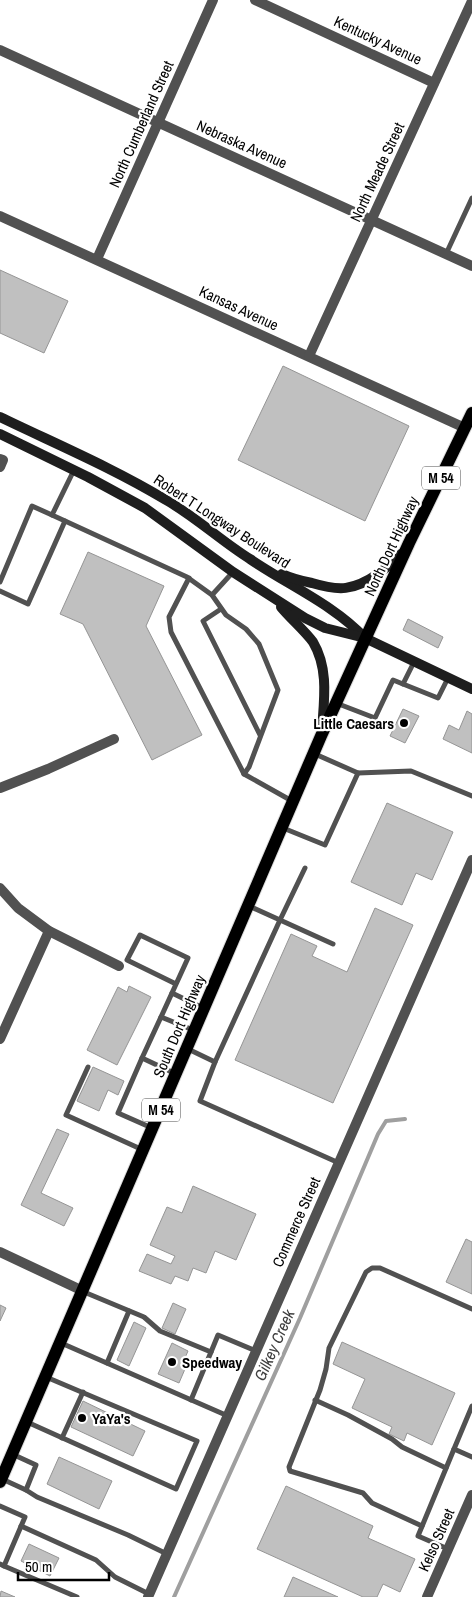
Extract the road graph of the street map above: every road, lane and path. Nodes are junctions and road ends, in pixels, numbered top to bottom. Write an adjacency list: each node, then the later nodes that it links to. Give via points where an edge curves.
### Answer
1 (213, 0): 6 (street, North Cumberland Street)
2 (255, 0): 5 (street, Kentucky Avenue)
3 (472, 1): 5 (street, North Meade Street)
4 (0, 50): 6 (street, Nebraska Avenue)
5 (434, 83): 9 (street, North Meade Street)
6 (158, 123): 9 (street, Nebraska Avenue); 11 (street, North Cumberland Street)
7 (472, 198): 10 (lane)
8 (0, 216): 11 (street, Kansas Avenue)
9 (371, 220): 10 (street, Nebraska Avenue); 13 (street, North Meade Street)
10 (446, 254): 12 (street, Nebraska Avenue)
11 (97, 259): 13 (street, Kansas Avenue)
12 (472, 266)
13 (309, 356): 16 (street, Kansas Avenue)
14 (472, 413): 16 (main road, North Dort Highway / M 54)
15 (0, 417): 18 (street, Robert T Longway Boulevard)
16 (465, 428): 22 (main road, North Dort Highway / M 54)
17 (0, 434): 19 (street, Robert T Longway Boulevard)
18 (75, 453): 19 (street, via 80,462); 23 (street, Robert T Longway Boulevard, via 168,501)
19 (77, 472): 20 (lane); 24 (street, Robert T Longway Boulevard, via 145,508)
20 (52, 515): 21 (lane); 26 (lane, via 32,506)
21 (65, 521): 25 (lane); 27 (lane, via 28,604)
22 (409, 543): 23 (street, via 395,562 371,578 336,590 287,576); 31 (main road, North Dort Highway / M 54)
23 (249, 559): 31 (street, Robert T Longway Boulevard, via 337,613)
24 (233, 572): 28 (lane); 29 (street, Robert T Longway Boulevard)
25 (189, 578): 28 (lane); 42 (lane, via 169,617 171,632)
26 (0, 582)
27 (0, 591)
28 (212, 595): 30 (lane)
29 (276, 600): 31 (street, Robert T Longway Boulevard, via 325,628); 38 (street, via 312,640 320,656 325,697)
30 (221, 609): 37 (lane, via 203,621); 37 (lane, via 259,644 278,690)
31 (365, 638): 32 (street, Robert T Longway Boulevard); 36 (main road, South Dort Highway / M 54)
32 (414, 661): 33 (street, Robert T Longway Boulevard); 34 (lane)
33 (448, 678): 34 (lane, via 438,698); 35 (street, Robert T Longway Boulevard)
34 (403, 684): 36 (lane, via 393,680 375,718)
35 (472, 689)
36 (336, 703): 38 (main road, South Dort Highway / M 54)
37 (260, 736): 42 (lane)
38 (321, 736): 40 (main road, South Dort Highway / M 54)
39 (114, 739): 43 (street)
40 (314, 754): 41 (lane); 45 (main road, South Dort Highway / M 54)
41 (358, 773): 44 (lane, via 411,771); 46 (lane, via 325,845)
42 (244, 774): 45 (lane)
43 (0, 788)
44 (472, 796)
45 (293, 801): 46 (main road, South Dort Highway / M 54)
46 (282, 828): 50 (main road, South Dort Highway / M 54)
47 (472, 860): 69 (street, Commerce Street)
48 (305, 868): 51 (lane)
49 (0, 888): 52 (street, via 18,908)
50 (249, 906): 51 (lane); 57 (main road, South Dort Highway / M 54)
51 (280, 920): 53 (lane); 64 (lane)
52 (49, 931): 54 (street); 59 (street)
53 (333, 944)
54 (119, 966)
55 (176, 984): 55 (lane, via 188,958 140,935 127,960); 56 (lane)
56 (172, 993): 57 (lane); 58 (lane)
57 (205, 1008): 60 (main road, South Dort Highway / M 54)
58 (162, 1017): 60 (lane); 63 (lane)
59 (3, 1023): 61 (street)
60 (195, 1031): 62 (main road, South Dort Highway / M 54)
61 (0, 1039)
62 (187, 1049): 64 (lane); 66 (main road, South Dort Highway / M 54)
63 (142, 1058): 66 (lane); 67 (lane, via 118,1112)
64 (215, 1062): 69 (lane, via 200,1102)
65 (88, 1067): 68 (lane, via 66,1115)
66 (176, 1075): 67 (main road, South Dort Highway / M 54)
67 (153, 1129): 68 (main road, South Dort Highway / M 54)
68 (144, 1150): 71 (main road, South Dort Highway / M 54)
69 (339, 1162): 75 (street, Commerce Street)
70 (0, 1252): 71 (street)
71 (83, 1292): 73 (lane); 74 (main road, South Dort Highway / M 54)
72 (472, 1309): 81 (lane, via 380,1268 372,1268 366,1272 329,1348)
73 (129, 1311): 76 (lane, via 144,1317 160,1331); 77 (lane)
74 (61, 1343): 77 (lane); 78 (main road, South Dort Highway / M 54)
75 (256, 1351): 76 (lane, via 218,1335); 83 (street, Commerce Street)
76 (211, 1352): 80 (lane)
77 (107, 1363): 80 (lane)
78 (46, 1377): 79 (lane); 84 (main road, South Dort Highway / M 54)
79 (83, 1392): 85 (lane); 85 (lane, via 198,1440 176,1489)
80 (191, 1400): 83 (lane)
81 (316, 1400): 89 (lane); 95 (lane, via 290,1471 363,1493 372,1504)
82 (472, 1406): 86 (lane)
83 (228, 1416): 97 (street, Commerce Street)
84 (26, 1422): 85 (lane); 87 (main road, South Dort Highway / M 54)
85 (62, 1438)
86 (454, 1449): 88 (lane); 89 (lane)
87 (12, 1454): 90 (main road, South Dort Highway / M 54); 91 (lane, via 36,1465)
88 (472, 1457)
89 (446, 1468): 95 (lane)
90 (1, 1480): 91 (lane)
91 (26, 1490): 97 (lane)
92 (472, 1495): 96 (street, Kelso Street)
93 (0, 1506): 94 (lane, via 25,1517)
94 (21, 1526): 98 (lane); 99 (lane, via 96,1560 115,1577)
95 (422, 1526): 96 (lane, via 418,1536)
96 (448, 1549): 101 (street, Kelso Street)
97 (167, 1554): 99 (street, Commerce Street)
98 (2, 1565): 100 (lane)
99 (149, 1595)
100 (77, 1597)
101 (427, 1597)

